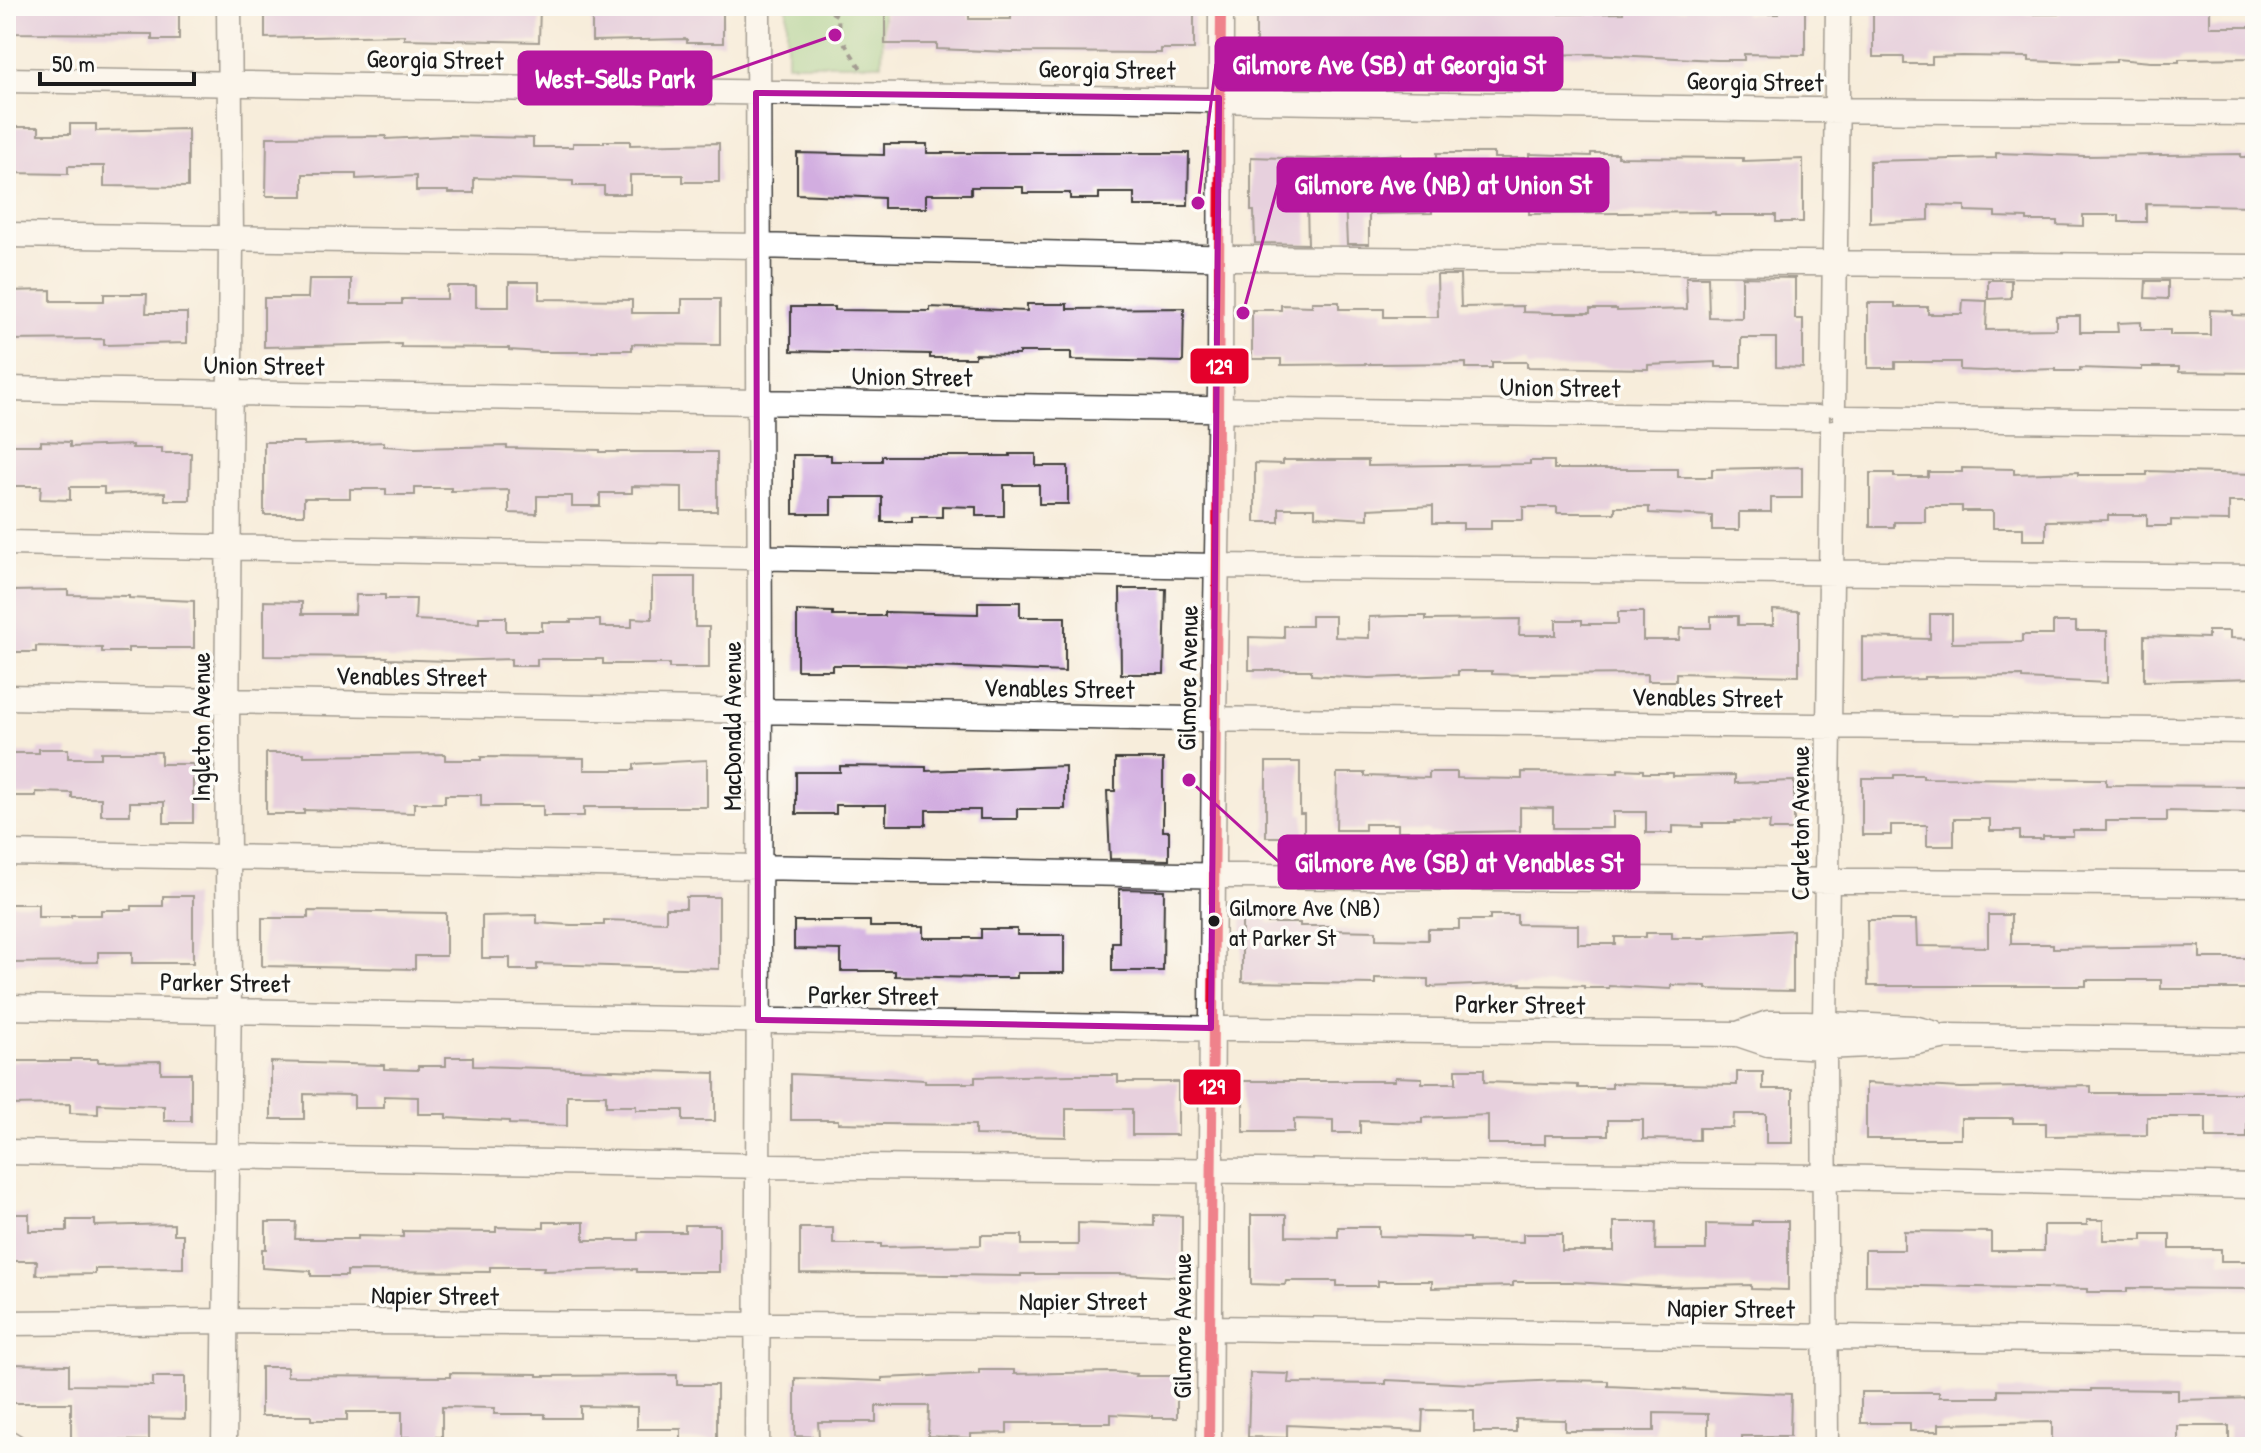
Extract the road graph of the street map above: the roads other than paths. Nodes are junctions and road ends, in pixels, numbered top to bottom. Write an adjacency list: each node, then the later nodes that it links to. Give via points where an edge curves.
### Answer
1 (229, 6): 6 (street, Ingleton Avenue)
2 (758, 6): 7 (street, MacDonald Avenue)
3 (1221, 6): 8 (street, Gilmore Avenue)
4 (1838, 6): 9 (street, Carleton Avenue)
5 (6, 80): 6 (street, Georgia Street)
6 (228, 84): 7 (street, Georgia Street); 12 (street, Ingleton Avenue)
7 (756, 93): 8 (street, Georgia Street); 13 (street, MacDonald Avenue)
8 (1219, 98): 9 (street, Georgia Street); 14 (street, Gilmore Avenue)
9 (1837, 110): 10 (street, Georgia Street); 15 (street, Carleton Avenue)
10 (2255, 113)
11 (6, 235): 12 (street)
12 (231, 239): 13 (street); 18 (street, Ingleton Avenue)
13 (757, 246): 14 (street); 19 (street, MacDonald Avenue)
14 (1220, 258): 15 (street); 20 (street, Gilmore Avenue)
15 (1835, 263): 16 (street); 21 (street, Carleton Avenue)
16 (2255, 267)
17 (6, 389): 18 (street, Union Street)
18 (228, 392): 19 (street, Union Street); 24 (street, Ingleton Avenue)
19 (757, 400): 20 (street, Union Street); 25 (street, MacDonald Avenue)
20 (1220, 411): 21 (street, Union Street); 26 (street, Gilmore Avenue)
21 (1832, 418): 22 (street, Union Street); 27 (street, Carleton Avenue)
22 (2255, 423)
23 (6, 543): 24 (street)
24 (229, 548): 25 (street); 30 (street, Ingleton Avenue)
25 (760, 557): 26 (street); 31 (street, MacDonald Avenue)
26 (1217, 566): 27 (street); 32 (street, Gilmore Avenue)
27 (1830, 572): 28 (street); 33 (street, Carleton Avenue)
28 (2255, 577)
29 (6, 697): 30 (street, Venables Street)
30 (227, 700): 31 (street, Venables Street); 36 (street, Ingleton Avenue)
31 (759, 712): 32 (street, Venables Street); 37 (street, MacDonald Avenue)
32 (1214, 719): 33 (street, Venables Street); 38 (street, Gilmore Avenue)
33 (1827, 726): 34 (street, Venables Street); 39 (street, Carleton Avenue)
34 (2255, 731)
35 (6, 853): 36 (street)
36 (228, 858): 37 (street); 42 (street, Ingleton Avenue)
37 (759, 867): 38 (street); 43 (street, MacDonald Avenue)
38 (1213, 875): 39 (street); 45 (street, Gilmore Avenue)
39 (1828, 880): 40 (street); 44 (street, Carleton Avenue)
40 (2255, 884)
41 (6, 1007): 42 (street, Parker Street)
42 (228, 1009): 43 (street, Parker Street); 51 (street, Ingleton Avenue)
43 (758, 1020): 45 (street, Parker Street); 52 (street, MacDonald Avenue)
44 (1825, 1023): 46 (street, Parker Street, via 1768,1023); 47 (street, Parker Street, via 1914,1028)
45 (1211, 1028): 46 (street, Parker Street); 53 (street, Gilmore Avenue)
46 (1738, 1034): 49 (street, Parker Street, via 1768,1044)
47 (1947, 1036): 48 (street, Parker Street); 49 (street, Parker Street)
48 (2255, 1040)
49 (1824, 1047): 54 (street)
50 (6, 1152): 51 (street)
51 (227, 1155): 52 (street); 56 (street, Ingleton Avenue)
52 (757, 1166): 53 (street); 58 (street, MacDonald Avenue)
53 (1210, 1172): 54 (street); 59 (street, Gilmore Avenue)
54 (1825, 1177): 55 (street); 60 (street)
55 (2255, 1186)
56 (225, 1321): 57 (street, Napier Street); 58 (street, Napier Street); 64 (street, Ingleton Avenue)
57 (6, 1323)
58 (757, 1326): 59 (street, Napier Street); 65 (street, MacDonald Avenue)
59 (1209, 1328): 60 (street, Napier Street); 66 (street, Gilmore Avenue)
60 (1826, 1338): 61 (street, Napier Street); 67 (street)
61 (2255, 1343)
62 (6, 1441): 63 (street)
63 (16, 1447)
64 (224, 1447)
65 (757, 1447)
66 (1209, 1447)
67 (1826, 1447)

